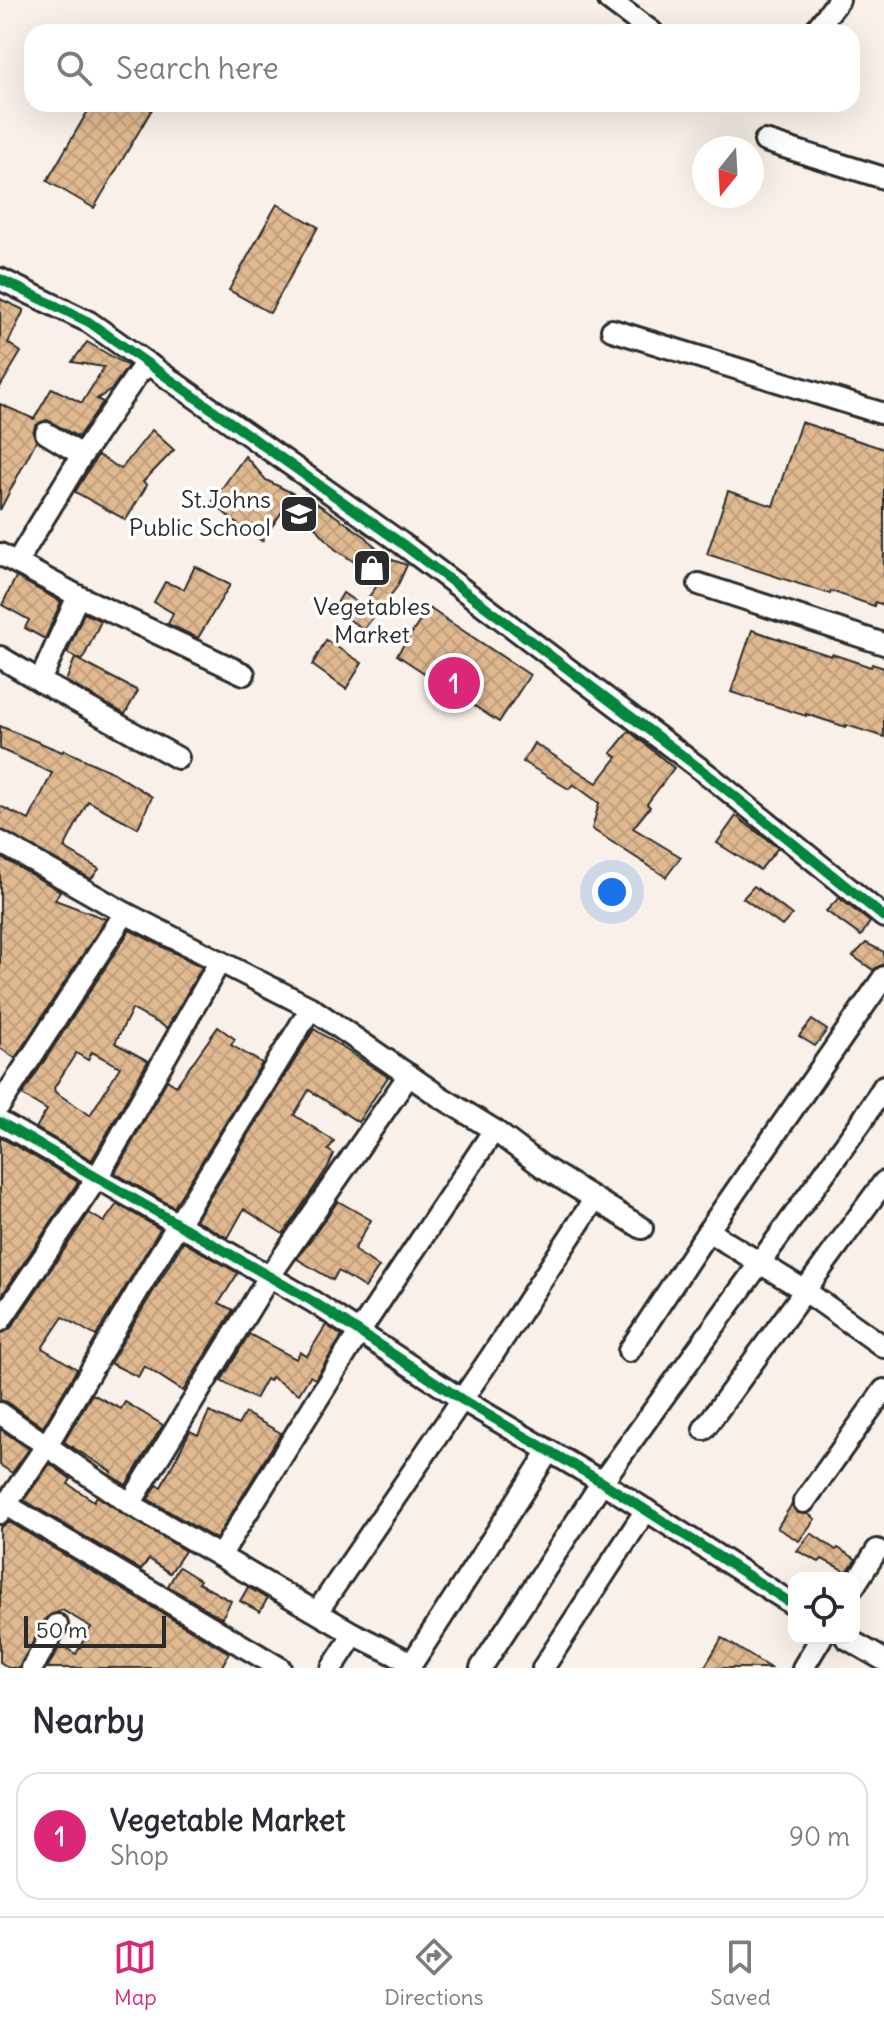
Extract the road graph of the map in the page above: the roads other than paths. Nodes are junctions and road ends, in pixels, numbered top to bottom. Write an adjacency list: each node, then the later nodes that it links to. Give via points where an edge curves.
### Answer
1 (609, 0): 3 (street)
2 (839, 0): 4 (street)
3 (641, 24)
4 (820, 24)
5 (765, 141): 6 (street)
6 (884, 178)
7 (0, 279): 9 (street, via 89,322)
8 (612, 330): 10 (street)
9 (150, 365): 12 (street, via 139,372); 23 (street, via 401,543 711,777)
10 (884, 414)
11 (46, 433): 12 (street)
12 (82, 455): 13 (street)
13 (9, 558): 15 (street)
14 (699, 584): 16 (street)
15 (78, 596): 18 (street); 19 (street)
16 (884, 644)
17 (0, 657): 19 (street)
18 (244, 674)
19 (40, 681): 20 (street)
20 (178, 758)
21 (0, 842): 22 (street)
22 (125, 913): 24 (street); 29 (street)
23 (884, 917)
24 (220, 961): 26 (street); 32 (street)
25 (884, 977): 37 (street)
26 (311, 1008): 27 (street); 35 (street)
27 (409, 1075): 31 (street); 39 (street)
28 (884, 1086): 38 (street)
29 (0, 1105)
30 (0, 1122): 32 (street)
31 (494, 1130): 34 (street); 42 (street)
32 (97, 1178): 35 (street); 41 (street)
33 (884, 1182): 40 (street)
34 (594, 1200): 36 (street); 46 (street)
35 (177, 1224): 39 (street); 49 (street)
36 (642, 1228)
37 (708, 1231): 38 (street); 44 (street)
38 (759, 1261): 40 (street); 51 (street)
39 (269, 1277): 42 (street); 53 (street)
40 (804, 1290): 43 (street); 48 (street)
41 (0, 1321)
42 (360, 1331): 46 (street); 57 (street)
43 (884, 1347)
44 (629, 1351)
45 (884, 1390): 52 (street)
46 (461, 1399): 50 (street); 60 (street)
47 (0, 1413): 49 (street)
48 (704, 1429)
49 (47, 1445): 53 (street); 54 (street)
50 (549, 1451): 51 (street); 66 (street)
51 (602, 1482): 55 (street); 70 (street)
52 (804, 1502)
53 (130, 1504): 57 (street)
54 (3, 1508): 67 (street)
55 (646, 1510): 59 (street); 71 (street)
56 (877, 1550): 58 (street)
57 (220, 1556): 60 (street)
58 (860, 1577)
59 (788, 1601)
60 (317, 1612): 62 (street)
61 (57, 1625): 68 (street)
62 (354, 1634): 66 (street); 69 (street)
63 (817, 1644): 72 (street)
64 (856, 1644): 65 (street)
65 (884, 1660)
66 (410, 1665)
67 (271, 1666)
68 (32, 1668)
69 (332, 1668)
70 (481, 1668)
71 (543, 1668)
72 (803, 1668)

